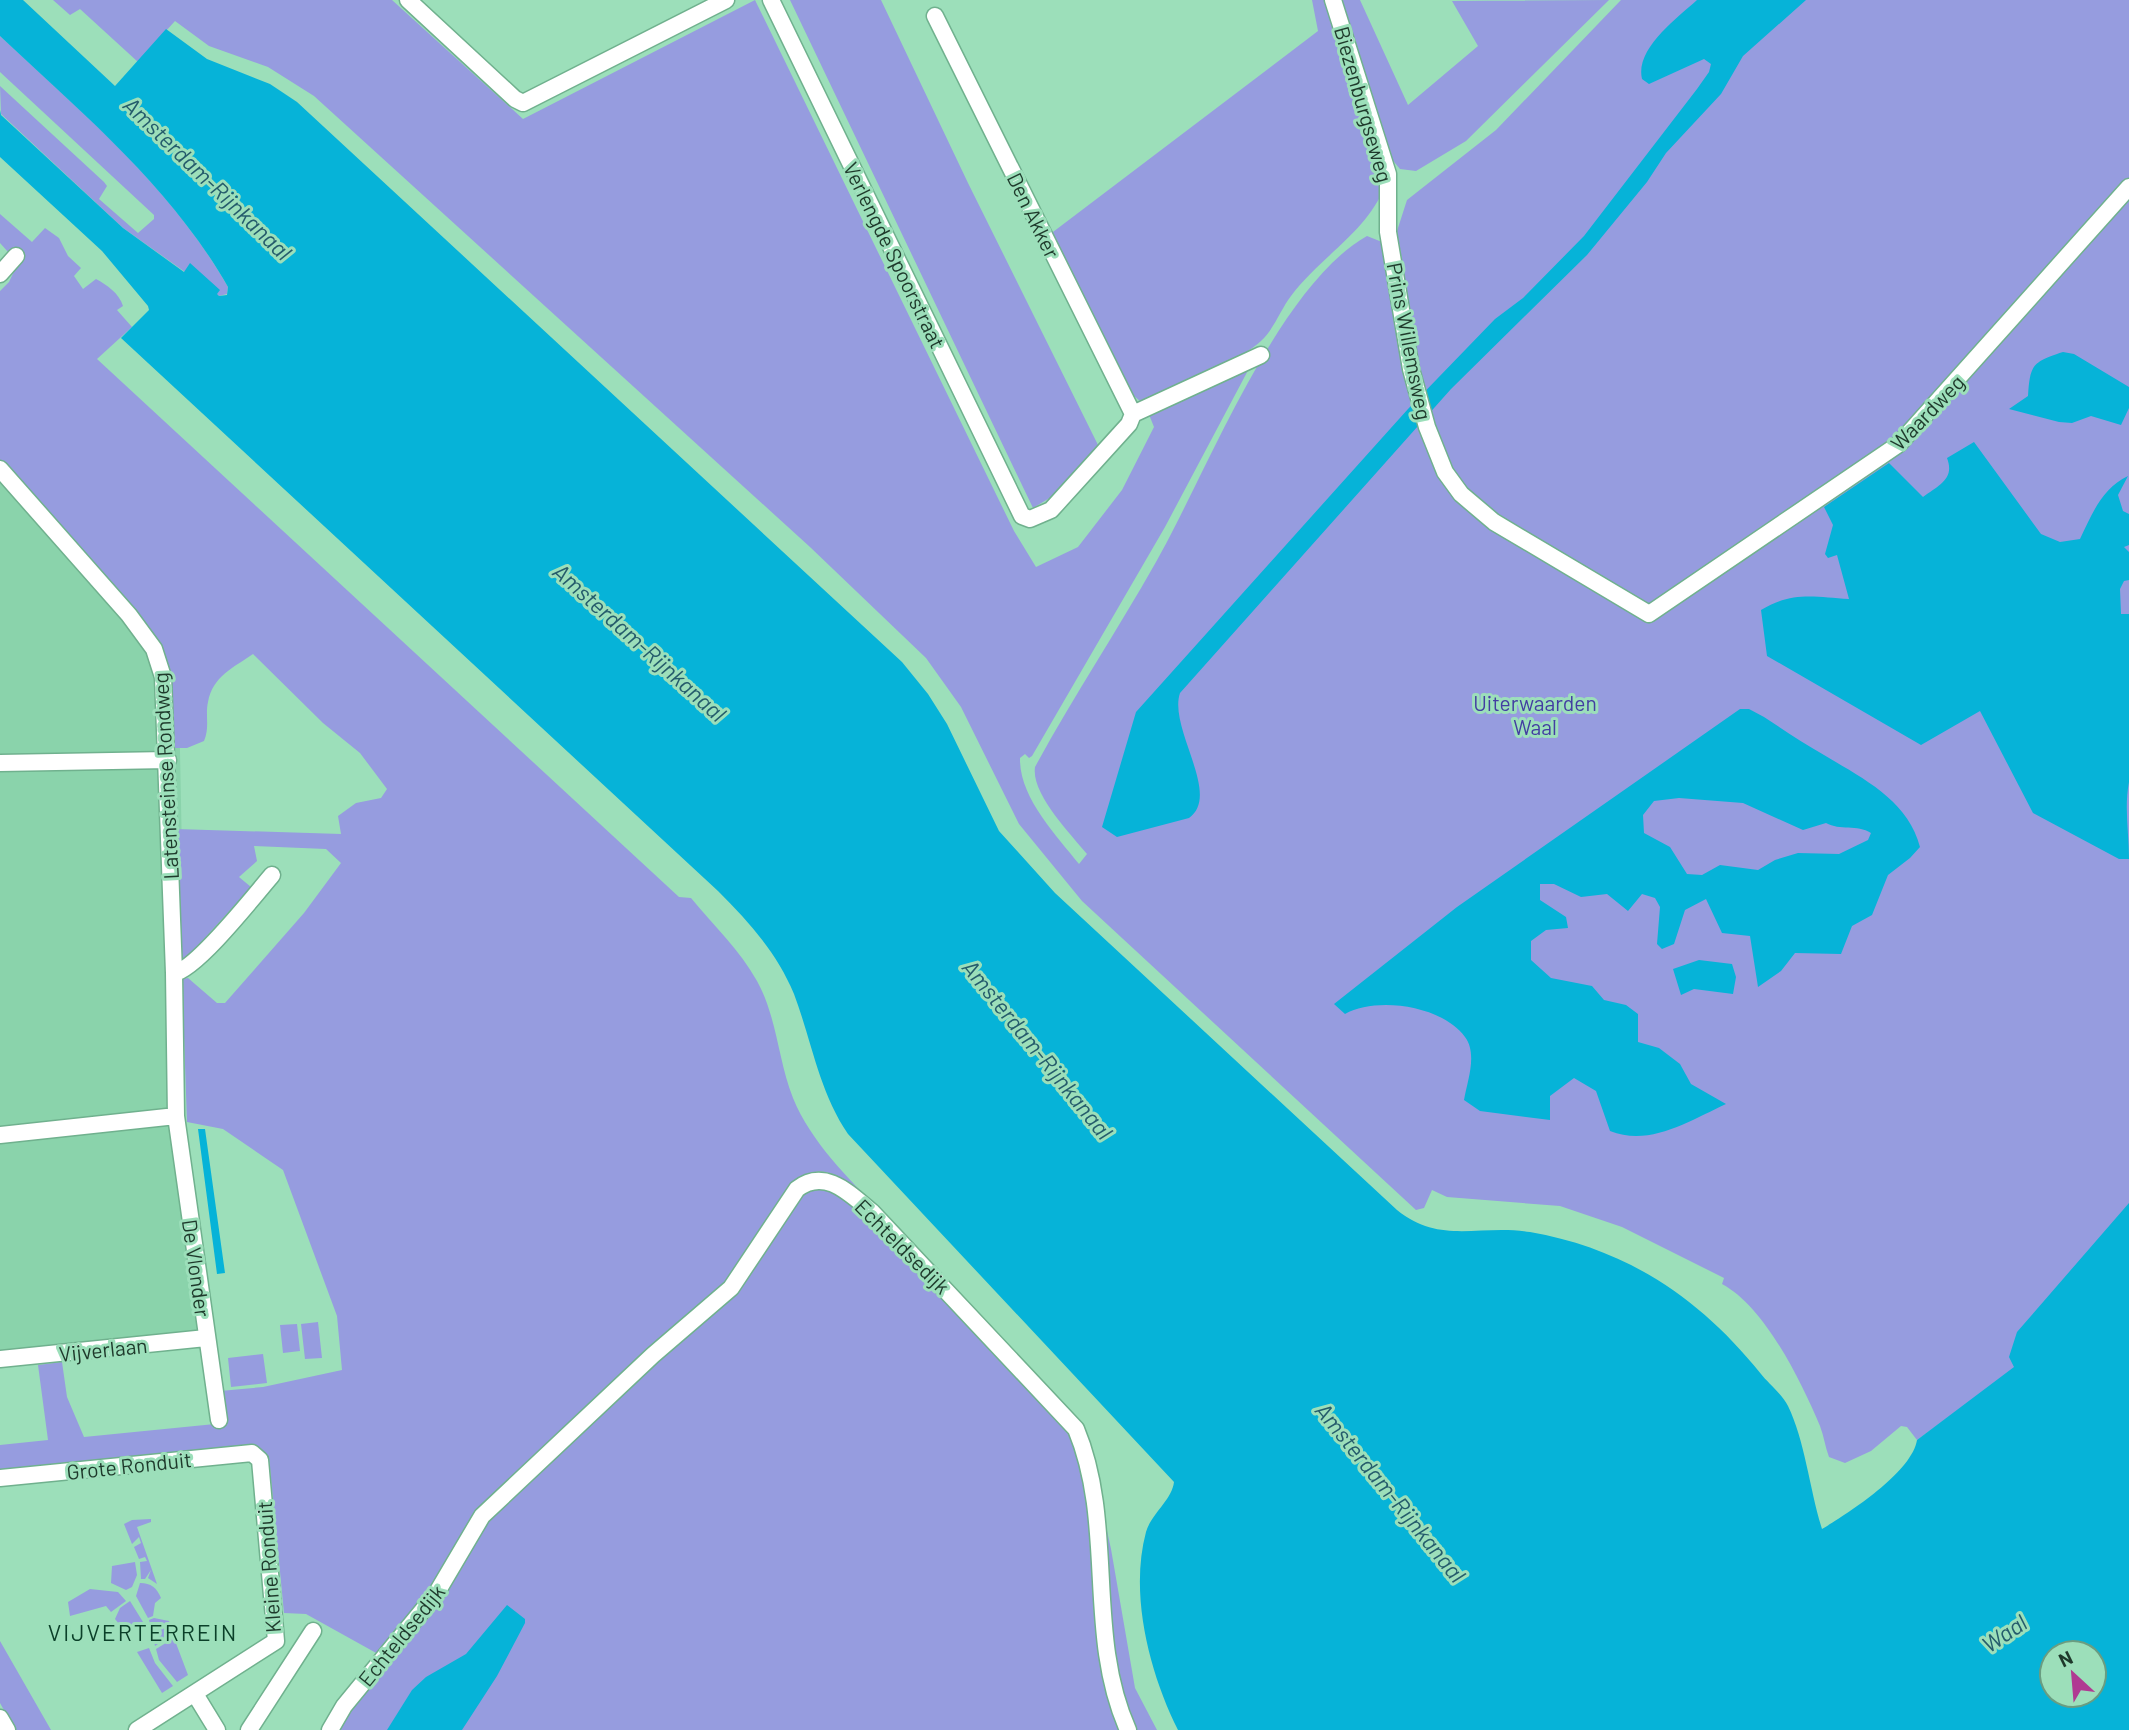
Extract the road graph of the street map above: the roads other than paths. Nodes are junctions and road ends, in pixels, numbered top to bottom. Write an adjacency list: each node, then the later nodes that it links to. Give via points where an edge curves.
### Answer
1 (408, 0): 2 (street, via 523,103)
2 (726, 0)
3 (771, 0): 11 (street, Verlengde Spoorstraat, via 1017,510 1030,519 1051,510)
4 (1333, 0): 7 (street, Biezenburgseweg, via 1388,174)
5 (935, 16): 11 (street, Den Akker)
6 (2129, 187): 13 (street, Waardweg, via 1899,444)
7 (1390, 208): 13 (street, Prins Willemsweg, via 1388,232 1416,388 1445,472 1461,494 1494,522)
8 (16, 256): 9 (street)
9 (0, 274)
10 (1261, 355): 11 (street)
11 (1133, 414)
12 (0, 469): 14 (street, Latensteinse Rondweg, via 130,615 153,649 165,691)
13 (1649, 614)
14 (167, 760): 15 (street); 17 (street, Latensteinse Rondweg)
15 (0, 763)
16 (272, 875): 17 (street, via 201,955)
17 (174, 973): 18 (street, Latensteinse Rondweg)
18 (176, 1116): 19 (street); 20 (street, De Vlonder)
19 (0, 1135)
20 (206, 1338): 21 (street, Vijverlaan); 22 (street, De Vlonder)
21 (0, 1359)
22 (219, 1420)
23 (257, 1456): 24 (street, Grote Ronduit); 26 (street, Kleine Ronduit, via 275,1641)
24 (0, 1478)
25 (313, 1631): 31 (street)
26 (195, 1694): 29 (street, Kleine Ronduit); 30 (street)
27 (0, 1718): 28 (street)
28 (6, 1730)
29 (137, 1730)
30 (217, 1730)
31 (249, 1730)
32 (330, 1730): 33 (street, Echteldsedijk, via 344,1706 436,1594 482,1516 653,1355 724,1295 797,1189 807,1181 819,1180 843,1187 872,1212 1076,1429 1091,1475 1104,1642)
33 (1128, 1730)

